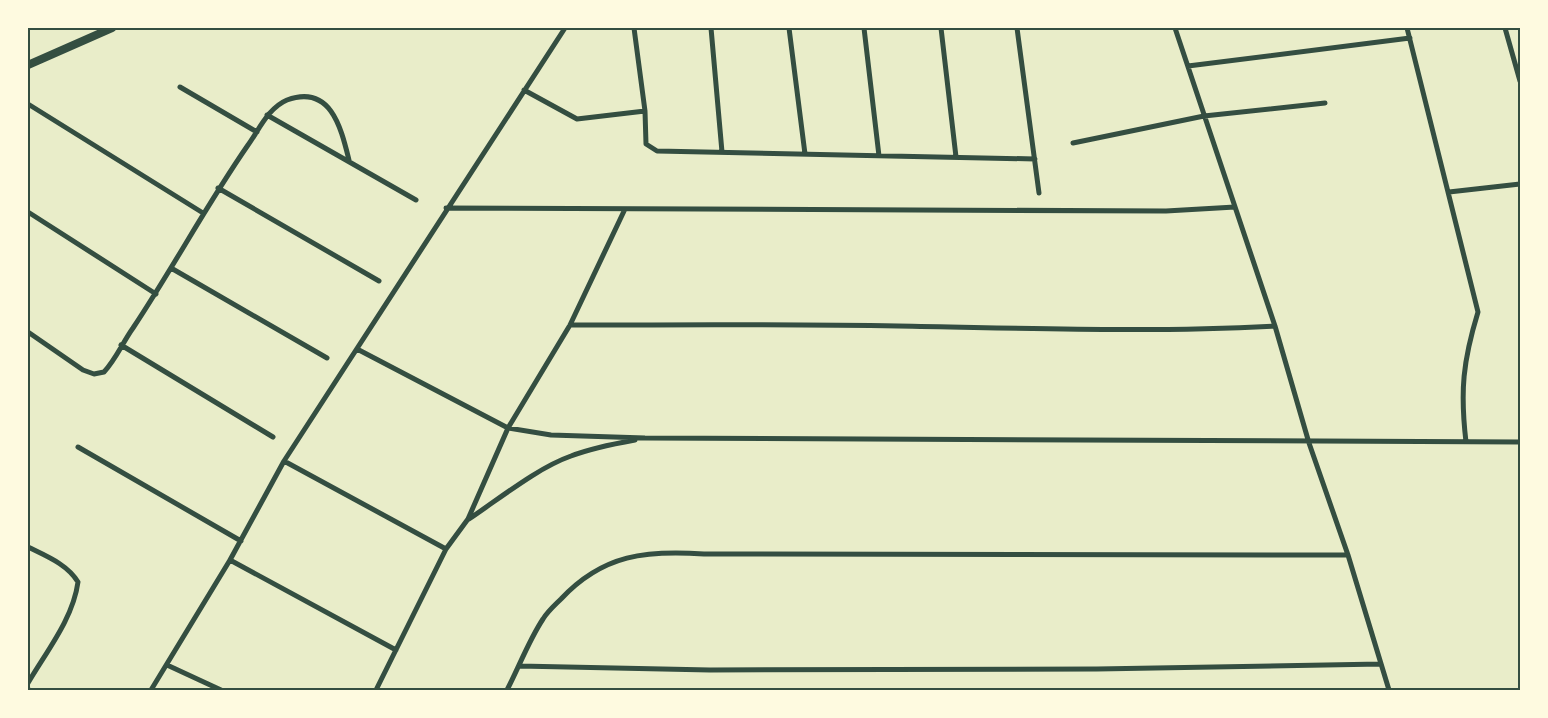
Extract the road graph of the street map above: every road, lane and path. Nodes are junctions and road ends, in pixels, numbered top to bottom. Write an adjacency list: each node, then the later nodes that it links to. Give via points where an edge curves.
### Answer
1 (112, 28): 13 (street)
2 (565, 28): 17 (street)
3 (634, 28): 20 (street)
4 (711, 28): 25 (street)
5 (789, 28): 26 (street)
6 (864, 28): 27 (street)
7 (941, 28): 28 (street)
8 (1017, 28): 29 (street)
9 (1175, 28): 14 (street)
10 (1407, 28): 12 (street)
11 (1505, 28): 15 (street)
12 (1410, 38): 14 (street); 33 (street)
13 (28, 64)
14 (1188, 66): 22 (street)
15 (1520, 81)
16 (180, 87): 23 (street)
17 (524, 90): 20 (street, via 577,119); 37 (street)
18 (1325, 103): 22 (street)
19 (28, 104): 40 (street)
20 (645, 111): 25 (street, via 646,144 649,148 657,151)
21 (267, 114): 23 (street); 30 (street); 30 (street, via 286,101 302,98 314,98 326,104 342,133)
22 (1204, 116): 24 (street); 36 (street)
23 (257, 132): 32 (street)
24 (1073, 143)
25 (722, 152): 26 (street)
26 (805, 154): 27 (street)
27 (879, 156): 28 (street)
28 (956, 157): 29 (street)
29 (1035, 159): 34 (street)
30 (349, 160): 35 (street)
31 (1520, 184): 33 (street)
32 (218, 188): 40 (street); 42 (street)
33 (1449, 192): 53 (street, via 1478,312 1463,373)
34 (1039, 193)
35 (416, 200)
36 (1235, 207): 38 (street, via 1166,211); 45 (street)
37 (446, 208): 38 (street); 48 (street)
38 (624, 209): 44 (street)
39 (28, 212): 43 (street)
40 (203, 213): 41 (street)
41 (171, 268): 43 (street); 49 (street)
42 (379, 281)
43 (156, 294): 47 (street)
44 (570, 325): 45 (street, via 1108,330); 50 (street)
45 (1275, 326): 55 (street)
46 (28, 332): 47 (street, via 82,370 94,374 104,372)
47 (121, 345): 51 (street)
48 (357, 349): 50 (street); 57 (street)
49 (327, 358)
50 (508, 428): 52 (street, via 551,435); 58 (street)
51 (273, 437)
52 (645, 438): 55 (street); 58 (street, via 569,456)
53 (1466, 442): 54 (street); 55 (street)
54 (1520, 442)
55 (1309, 443): 62 (street)
56 (78, 447): 59 (street)
57 (284, 461): 59 (street); 61 (street)
58 (468, 519): 61 (street)
59 (241, 541): 63 (street)
60 (28, 547): 68 (street, via 61,564 78,582 69,614)
61 (446, 549): 64 (street)
62 (1348, 555): 65 (street); 67 (street, via 666,552 631,556 603,566 574,585 543,618)
63 (230, 560): 64 (street); 66 (street)
64 (396, 650): 71 (street)
65 (1381, 664): 67 (street, via 1097,670 710,670); 73 (street)
66 (167, 665): 69 (street); 70 (street)
67 (520, 666): 72 (street)
68 (28, 683)
69 (151, 690)
70 (220, 690)
71 (376, 690)
72 (507, 690)
73 (1389, 690)

